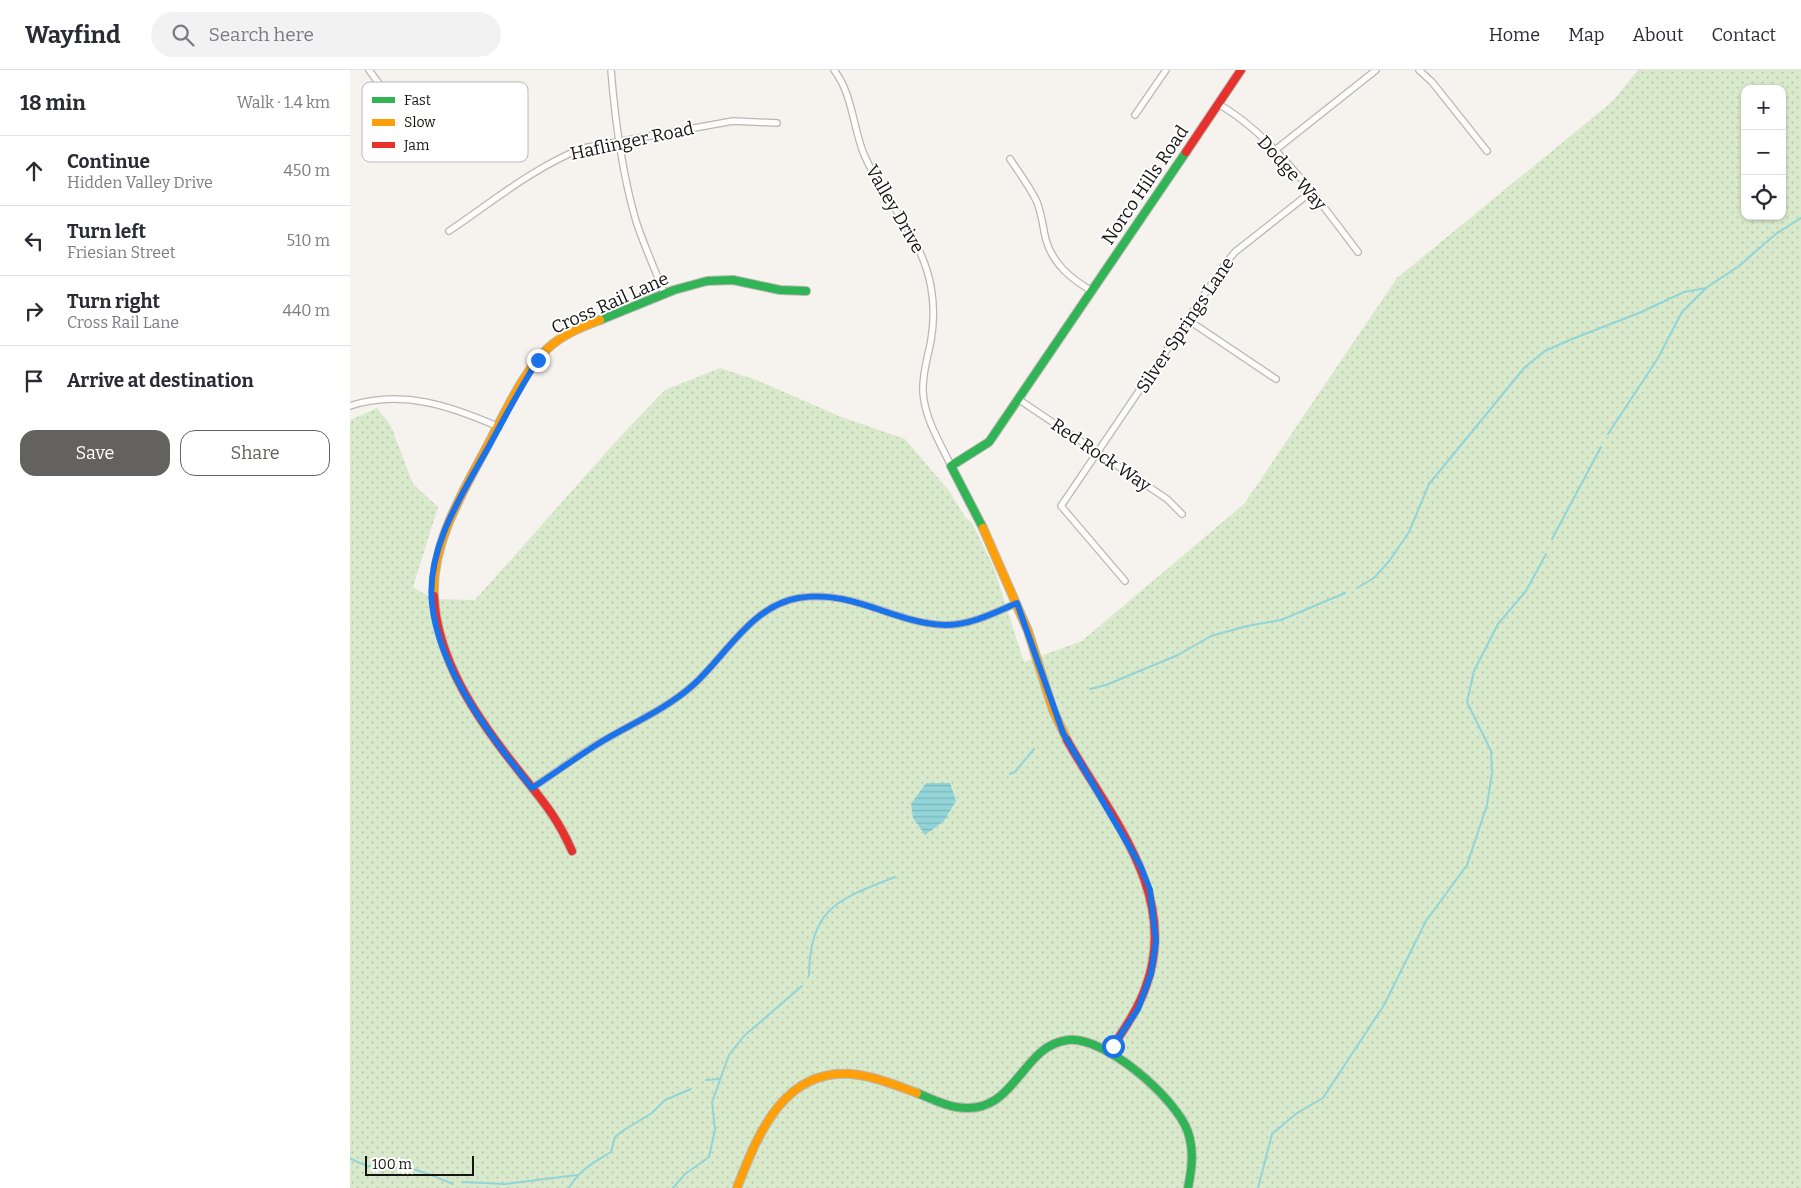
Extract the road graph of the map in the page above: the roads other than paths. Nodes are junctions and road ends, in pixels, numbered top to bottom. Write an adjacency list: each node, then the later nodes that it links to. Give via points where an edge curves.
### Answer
1 (369, 70): 8 (street)
2 (611, 70): 12 (street)
3 (834, 70): 28 (street, Valley Drive, via 845,90 872,173 922,253 933,307 923,392 932,427)
4 (1166, 70): 10 (street)
5 (1241, 70): 9 (street, Norco Hills Road)
6 (1376, 70): 13 (street)
7 (1419, 70): 14 (street)
8 (378, 82)
9 (1218, 104): 13 (street, Dodge Way, via 1248,125); 20 (street, Norco Hills Road)
10 (1135, 115)
11 (777, 123): 12 (street, Haflinger Road, via 733,121)
12 (620, 141): 17 (street, Haflinger Road, via 561,156); 21 (street, via 630,200)
13 (1274, 151): 16 (street, Dodge Way)
14 (1487, 151)
15 (1010, 159): 20 (street, via 1035,197 1054,259 1066,273)
16 (1311, 192): 18 (street, Dodge Way); 22 (street, Silver Springs Lane, via 1235,252)
17 (448, 231)
18 (1358, 252)
19 (806, 291): 21 (street, Cross Rail Lane, via 719,280 695,283)
20 (1092, 291): 24 (street, Norco Hills Road)
21 (664, 293): 26 (street, Cross Rail Lane, via 555,342 538,360)
22 (1188, 320): 23 (street); 27 (street, Silver Springs Lane)
23 (1276, 379)
24 (1018, 399): 27 (street, Red Rock Way); 28 (street, Norco Hills Road, via 989,442)
25 (350, 406): 26 (street, via 396,398 425,402 458,409)
26 (499, 427): 32 (street, Cross Rail Lane, via 452,514 436,564 432,604 445,650 467,698)
27 (1098, 453): 29 (street, Red Rock Way, via 1167,499); 30 (street, Silver Springs Lane, via 1061,506)
28 (951, 466): 31 (street, via 983,526)
29 (1182, 514)
30 (1125, 581)
31 (1017, 603): 32 (street, via 968,622 946,625 925,623 842,597 818,596 777,605 742,633 691,686); 34 (street, via 1063,733 1140,865 1150,890 1156,941 1151,974 1138,1009)
32 (532, 788): 33 (street, Cross Rail Lane, via 560,823)
33 (572, 851)
34 (1108, 1052): 35 (street, via 1079,1041 1067,1040 1048,1047 1033,1059 1005,1096 993,1104 972,1109 949,1106 864,1075 812,1080 797,1088 768,1116); 36 (street, via 1156,1086 1174,1106 1192,1145 1194,1162)
35 (737, 1188)
36 (1188, 1188)

